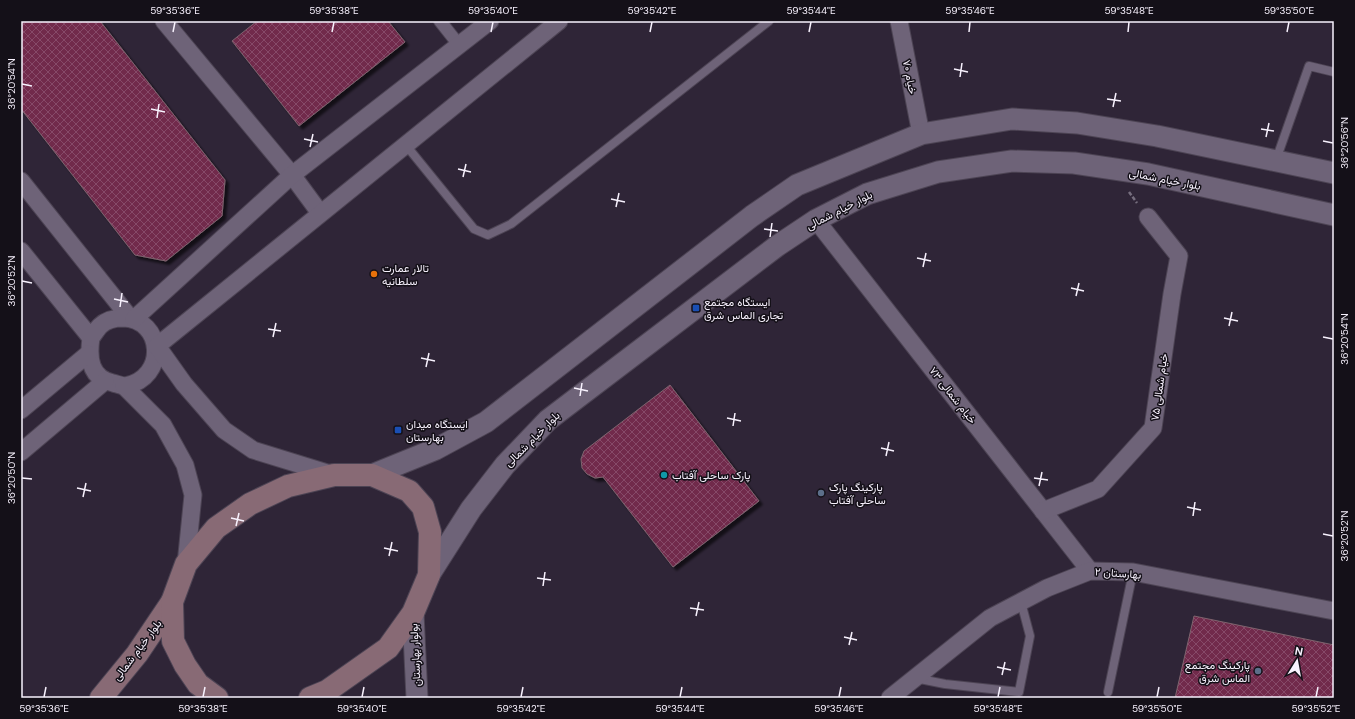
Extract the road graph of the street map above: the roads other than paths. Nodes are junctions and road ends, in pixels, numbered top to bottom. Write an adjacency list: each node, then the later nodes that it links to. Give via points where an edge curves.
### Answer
1 (440, 21): 7 (street)
2 (490, 21): 7 (street)
3 (559, 21): 10 (street)
4 (769, 21): 10 (lane, via 511,224 488,235 474,229)
5 (899, 21): 9 (street, خیام ۷۰)
6 (170, 23): 13 (street)
7 (459, 45): 13 (street)
8 (1334, 72): 11 (lane, via 1309,66)
9 (921, 134): 11 (street, via 1012,119 1077,122); 28 (street, via 797,185 752,216 486,422 436,449)
10 (405, 144): 15 (street)
11 (1276, 161): 12 (street)
12 (1334, 173)
13 (292, 175): 15 (street); 20 (street)
14 (21, 182): 20 (street)
15 (320, 213): 22 (street)
16 (1334, 215): 18 (street, بلوار خیام شمالی, via 1148,174 1074,163 1012,161 938,172 867,194)
17 (1148, 217): 29 (street, خیام شمالی ۷۵, via 1179,256 1153,428 1098,489)
18 (816, 220): 29 (street, خیام شمالی ۷۳); 33 (street, بلوار خیام شمالی, via 777,246 548,420 505,465 475,504)
19 (21, 251): 21 (street)
20 (132, 319): 21 (street, via 115,318 100,325); 22 (street, via 149,329)
21 (90, 346): 23 (street, via 93,370); 25 (street)
22 (156, 346): 24 (street, via 154,365 142,380); 27 (street, via 184,384 224,430 253,450)
23 (105, 381): 24 (street); 26 (street)
24 (124, 386): 30 (street, via 163,425 185,465 193,495)
25 (21, 410)
26 (21, 452)
27 (334, 475): 28 (main road); 30 (main road, via 288,486 250,504 216,528)
28 (372, 475): 33 (main road, via 409,491 423,508 430,532)
29 (1043, 511): 31 (street, خیام شمالی ۷۳)
30 (186, 564): 34 (main road)
31 (1090, 570): 32 (street, بهارستان ۲); 35 (street, بهارستان ۲)
32 (1133, 572): 36 (street, بهارستان ۲); 39 (lane)
33 (428, 575): 37 (main road)
34 (172, 602): 40 (main road, بلوار خیام شمالی, via 137,654); 41 (main road, via 173,641 198,684)
35 (1021, 602): 38 (street, بهارستان ۲, via 990,618); 38 (lane, via 1030,636 1019,692)
36 (1334, 611)
37 (413, 613): 42 (main road, via 388,648 327,691); 43 (street, بولوار بهارستان)
38 (915, 678): 44 (street, بهارستان ۲)
39 (1108, 692)
40 (101, 698)
41 (217, 698)
42 (310, 698)
43 (417, 698)
44 (890, 698)

